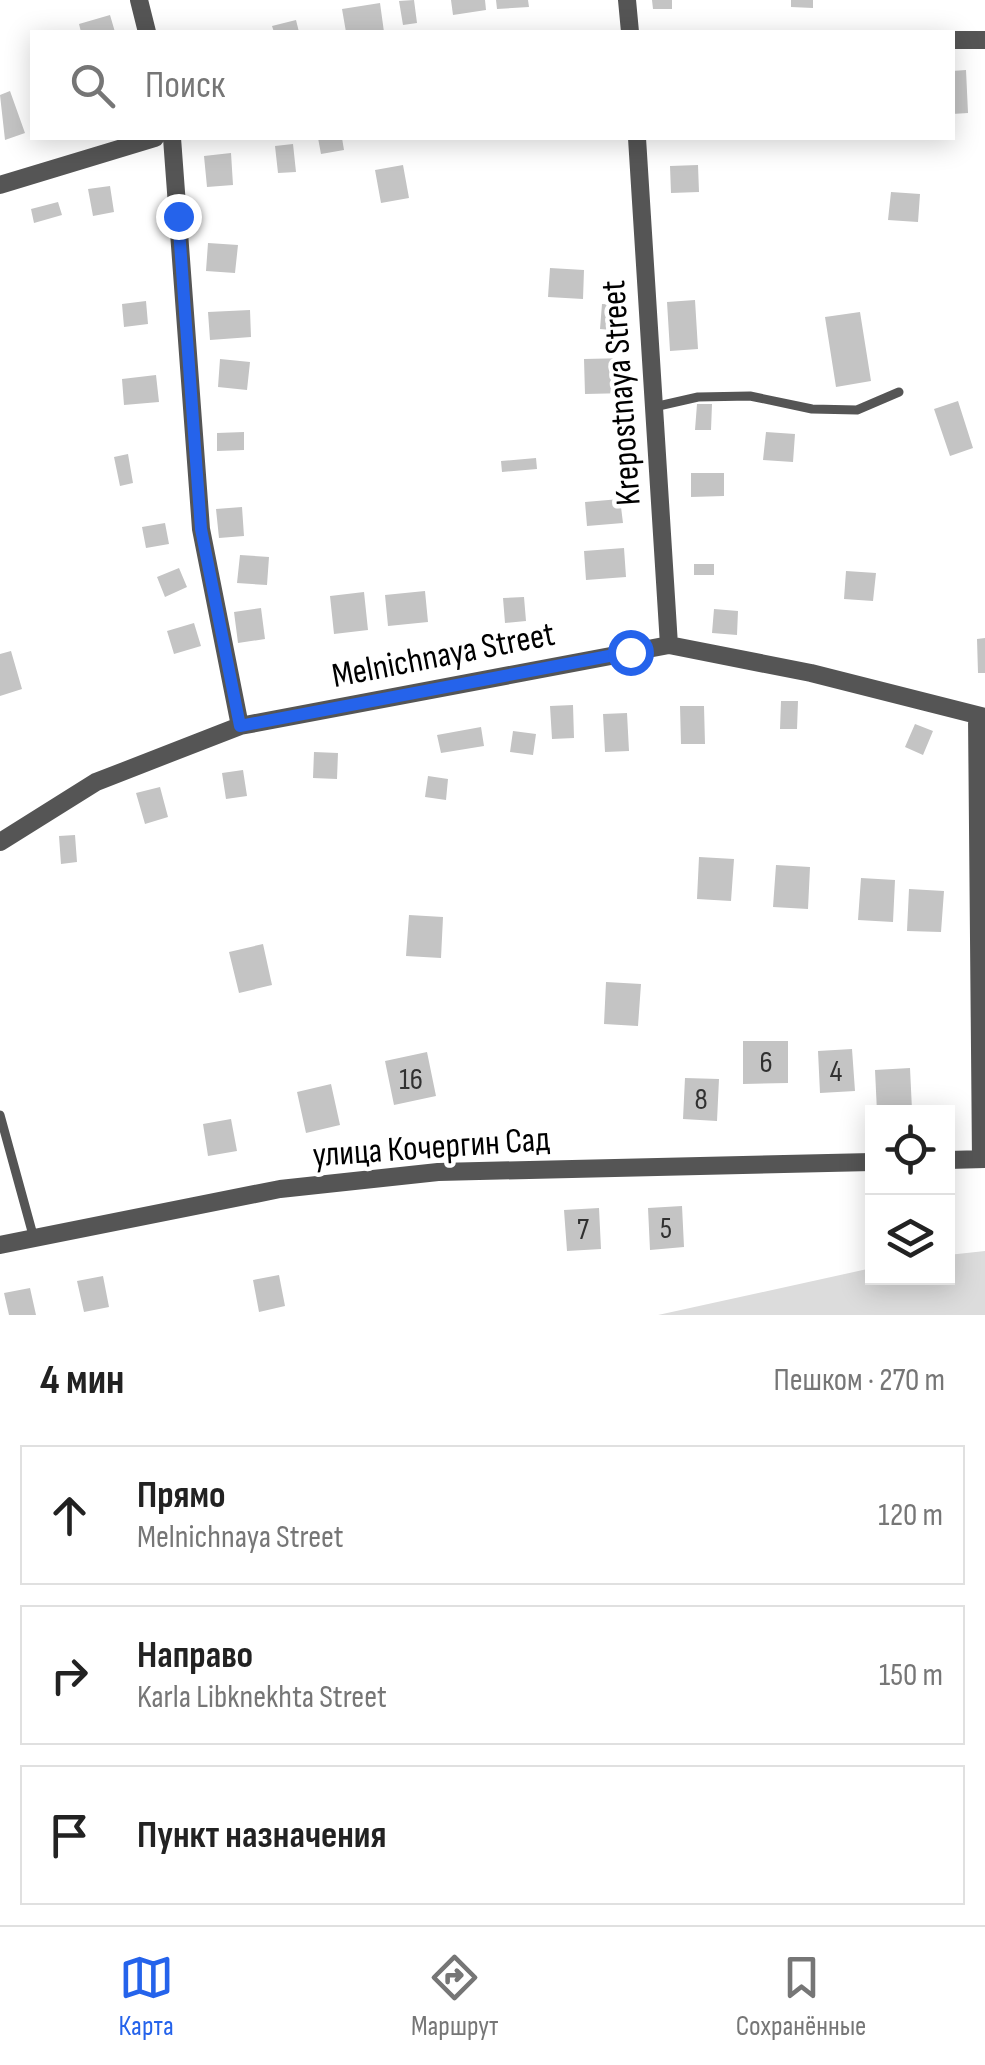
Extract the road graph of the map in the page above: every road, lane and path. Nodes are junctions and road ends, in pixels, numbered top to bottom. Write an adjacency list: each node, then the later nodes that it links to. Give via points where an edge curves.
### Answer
1 (139, 0): 3 (street)
2 (628, 0): 4 (street)
3 (146, 30)
4 (630, 30)
5 (955, 40): 6 (street)
6 (985, 40)
7 (148, 140): 10 (street)
8 (172, 140): 15 (street, via 201,529)
9 (637, 140): 12 (street, Krepostnaya Street)
10 (0, 185)
11 (899, 392): 12 (lane, via 857,410 750,396)
12 (654, 406): 13 (street, Krepostnaya Street)
13 (669, 645): 14 (street, Melnichnaya Street); 15 (street, Melnichnaya Street)
14 (981, 716): 18 (street, Melnichnaya Street)
15 (240, 726): 16 (street, Melnichnaya Street, via 96,782)
16 (0, 842)
17 (0, 1115): 21 (lane)
18 (983, 1159): 19 (street)
19 (955, 1160)
20 (865, 1162): 21 (street, улица Кочергин Сад, via 438,1172 280,1189)
21 (33, 1235): 22 (street, улица Кочергин Сад)
22 (0, 1244)

